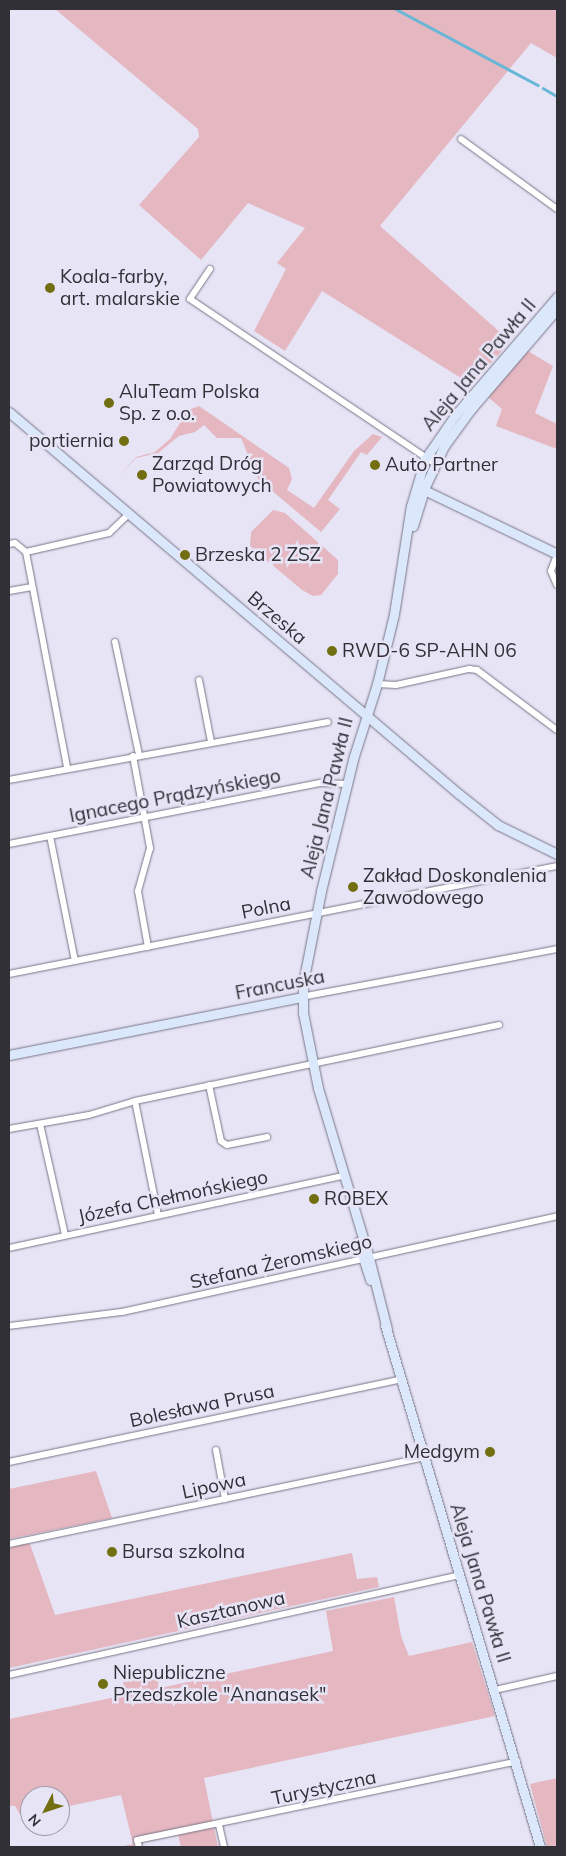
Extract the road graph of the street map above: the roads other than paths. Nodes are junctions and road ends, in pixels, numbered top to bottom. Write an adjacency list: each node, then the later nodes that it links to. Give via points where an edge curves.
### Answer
1 (461, 139): 2 (street)
2 (557, 209)
3 (210, 269): 8 (street, via 190,299)
4 (557, 297): 6 (street, Aleja Jana Pawła II)
5 (557, 309): 6 (street, Aleja Jana Pawła II)
6 (521, 346): 8 (street, Aleja Jana Pawła II, via 456,414); 9 (street, Aleja Jana Pawła II, via 471,409)
7 (9, 412): 13 (street, Brzeska)
8 (425, 459): 9 (street); 11 (street, Aleja Jana Pawła II)
9 (434, 463): 10 (street, Aleja Jana Pawła II)
10 (430, 473): 11 (street, Aleja Jana Pawła II); 12 (street)
11 (420, 487): 12 (street); 22 (street, Aleja Jana Pawła II)
12 (442, 496): 16 (street)
13 (129, 514): 15 (street, via 109,533); 23 (street, Brzeska)
14 (9, 544): 15 (street, via 15,543)
15 (26, 552): 18 (street)
16 (557, 554): 17 (street, via 551,571)
17 (557, 585)
18 (32, 587): 19 (street); 28 (street)
19 (9, 591)
20 (115, 642): 27 (street)
21 (199, 680): 26 (street)
22 (377, 684): 23 (street, Aleja Jana Pawła II); 25 (street, via 396,685 477,670)
23 (365, 714): 30 (street, Aleja Jana Pawła II); 34 (street, Brzeska, via 498,825)
24 (328, 722): 26 (street)
25 (557, 730)
26 (211, 742): 27 (street)
27 (136, 755): 28 (street); 31 (street)
28 (67, 767): 29 (street)
29 (9, 780)
30 (347, 784): 31 (street, Ignacego Prądzyńskiego, via 321,783); 36 (street, Aleja Jana Pawła II)
31 (143, 817): 32 (street, Ignacego Prądzyńskiego); 37 (street, via 150,848 138,891)
32 (50, 836): 33 (street, Ignacego Prądzyńskiego); 39 (street)
33 (9, 844)
34 (557, 854)
35 (557, 866): 36 (street, Polna)
36 (316, 914): 37 (street, Polna); 41 (street, Aleja Jana Pawła II)
37 (148, 947): 39 (street, Polna)
38 (557, 949): 41 (street, Francuska)
39 (75, 961): 40 (street, Polna)
40 (9, 974)
41 (301, 997): 43 (street, Francuska); 44 (street, Aleja Jana Pawła II)
42 (499, 1025): 44 (street)
43 (9, 1055)
44 (312, 1064): 45 (street); 50 (street, Aleja Jana Pawła II)
45 (209, 1085): 46 (street); 49 (street, via 221,1140 227,1145)
46 (135, 1101): 47 (street, via 89,1115); 51 (street)
47 (40, 1124): 48 (street); 53 (street)
48 (9, 1129)
49 (266, 1137)
50 (343, 1176): 51 (street, Józefa Chełmońskiego); 55 (street, Aleja Jana Pawła II)
51 (158, 1215): 53 (street, Józefa Chełmońskiego)
52 (557, 1216): 55 (street, Stefana Żeromskiego)
53 (65, 1235): 54 (street, Józefa Chełmońskiego)
54 (9, 1248)
55 (366, 1259): 56 (street, Stefana Żeromskiego, via 122,1312); 57 (street, Aleja Jana Pawła II)
56 (9, 1326)
57 (402, 1379): 59 (street, Aleja Jana Pawła II); 60 (street, Bolesława Prusa)
58 (216, 1450): 61 (street)
59 (425, 1457): 61 (street, Lipowa); 63 (street, Aleja Jana Pawła II)
60 (9, 1462)
61 (225, 1499): 62 (street, Lipowa)
62 (9, 1544)
63 (460, 1575): 64 (street, Kasztanowa); 66 (street, Aleja Jana Pawła II)
64 (9, 1675)
65 (557, 1676): 66 (street)
66 (495, 1690): 67 (street, Aleja Jana Pawła II)
67 (516, 1762): 68 (street, Turystyczna); 71 (street, Aleja Jana Pawła II)
68 (219, 1826): 69 (street, Turystyczna); 70 (street)
69 (138, 1844)
70 (224, 1847)
71 (540, 1847)

